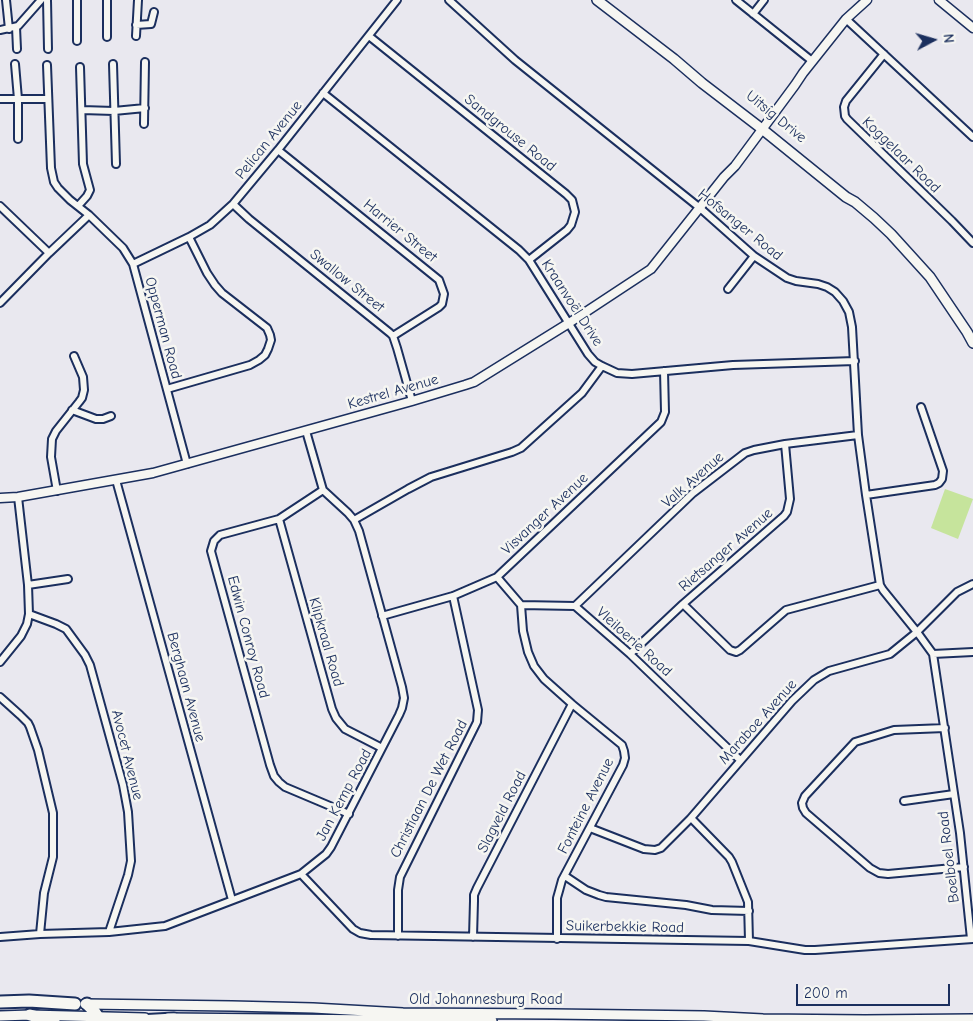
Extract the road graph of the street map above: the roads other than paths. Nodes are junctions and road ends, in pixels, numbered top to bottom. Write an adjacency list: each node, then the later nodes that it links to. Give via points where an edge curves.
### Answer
1 (6, 0): 18 (street)
2 (41, 0): 18 (street, via 21,24)
3 (47, 0): 25 (street)
4 (77, 0): 24 (street)
5 (108, 0): 23 (street)
6 (138, 0): 17 (street)
7 (397, 0): 22 (street, Pelican Avenue)
8 (449, 0): 50 (street, Hofsanger Road, via 515,60)
9 (597, 0): 42 (main road, Uitsig Drive, via 708,81)
10 (736, 0): 15 (street)
11 (764, 0): 15 (street)
12 (867, 0): 16 (street, Kestrel Avenue)
13 (939, 0): 19 (street)
14 (154, 12): 17 (street, via 151,24)
15 (753, 14): 28 (street)
16 (846, 19): 27 (street); 28 (street, Kestrel Avenue)
17 (136, 24): 21 (street)
18 (13, 28): 20 (street); 26 (street)
19 (973, 28)
20 (0, 30)
21 (136, 36)
22 (369, 36): 34 (street, Pelican Avenue); 56 (street, Sandgrouse Road, via 572,200 575,212 571,225)
23 (107, 37)
24 (77, 41)
25 (48, 49)
26 (17, 50)
27 (884, 54): 43 (street); 53 (street, Koggelaar Road, via 846,101 845,116)
28 (812, 61): 42 (street, Kestrel Avenue)
29 (145, 62): 38 (street)
30 (15, 64): 36 (street)
31 (47, 64): 37 (street, Opperman Road)
32 (113, 64): 40 (street)
33 (80, 67): 39 (street)
34 (323, 93): 45 (street, Pelican Avenue); 56 (street, Kraanvoël Drive)
35 (0, 99): 36 (street)
36 (18, 99): 37 (street); 44 (street)
37 (48, 99): 49 (street, Opperman Road, via 53,178 58,188)
38 (145, 108): 40 (street); 41 (street)
39 (82, 110): 40 (street); 49 (street, via 84,164 90,190)
40 (114, 110): 46 (street)
41 (144, 124)
42 (762, 126): 50 (street, Kestrel Avenue, via 735,166); 62 (main road, Uitsig Drive, via 849,194 891,234 930,276)
43 (973, 137)
44 (18, 139)
45 (278, 150): 47 (street, Pelican Avenue); 61 (street, Harrier Street, via 439,280 444,294 442,304 436,311)
46 (116, 164)
47 (233, 204): 52 (street, Pelican Avenue, via 210,225); 61 (street, Swallow Street)
48 (0, 206): 54 (street)
49 (78, 206): 51 (street, Opperman Road)
50 (700, 208): 55 (street, Hofsanger Road); 60 (street, Kestrel Avenue, via 651,269)
51 (89, 215): 54 (street); 57 (street, Opperman Road, via 123,248)
52 (189, 237): 57 (street, Pelican Avenue); 67 (street, via 215,285 267,328 270,340 267,353 250,365)
53 (973, 243)
54 (49, 253): 59 (street)
55 (754, 256): 58 (street); 64 (street, Hofsanger Road, via 787,278 820,284 835,292 849,312)
56 (529, 260): 60 (street, Kraanvoël Drive)
57 (133, 264): 67 (street, Opperman Road)
58 (728, 289)
59 (0, 303)
60 (569, 323): 65 (street, Kraanvoël Drive, via 588,354); 68 (street, Kestrel Avenue, via 474,382)
61 (393, 336): 68 (street, Swallow Street)
62 (973, 343)
63 (74, 356): 70 (street, via 84,387 82,398)
64 (854, 361): 66 (street, Kraanvoël Drive); 73 (street, Hofsanger Road)
65 (602, 366): 66 (street, Kraanvoël Drive, via 617,373); 83 (street, via 582,393 521,448 431,478)
66 (664, 371): 84 (street, Visvanger Avenue, via 665,412 661,422)
67 (167, 389): 75 (street, Opperman Road)
68 (412, 401): 72 (street, Kestrel Avenue)
69 (921, 407): 79 (street, via 943,471 942,479 935,485)
70 (72, 410): 71 (street, via 96,419); 78 (street, via 52,439 51,457)
71 (111, 416)
72 (306, 431): 75 (street, Kestrel Avenue); 77 (street, Jan Kemp Road)
73 (858, 435): 74 (street, Valk Avenue); 79 (street, Hofsanger Road)
74 (785, 444): 93 (street, Rietsanger Avenue, via 790,499 787,512); 94 (street, Valk Avenue, via 742,455 693,493)
75 (187, 464): 76 (street, Kestrel Avenue)
76 (116, 480): 78 (street, Kestrel Avenue); 115 (street, Berghaan Avenue)
77 (324, 490): 82 (street, Edwin Conroy Road); 83 (street, Jan Kemp Road)
78 (57, 491): 80 (street, Kestrel Avenue)
79 (866, 495): 88 (street, Hofsanger Road)
80 (18, 497): 81 (street, Kestrel Avenue); 87 (street)
81 (0, 498)
82 (279, 519): 105 (street, Klipkraal Road, via 336,718 345,729); 109 (street, Edwin Conroy Road, via 220,535 212,544 212,554 274,776 285,787)
83 (354, 520): 96 (street, Jan Kemp Road)
84 (497, 576): 90 (street, Visvanger Avenue); 92 (street)
85 (68, 579): 87 (street)
86 (973, 584): 91 (street, Maraboe Avenue)
87 (28, 585): 95 (street)
88 (880, 585): 93 (street, via 786,610 736,652 730,650); 97 (street, Hofsanger Road)
89 (973, 589): 91 (street, Maraboe Avenue)
90 (453, 596): 96 (street, Visvanger Avenue); 119 (street, Christiaan De Wet Road, via 478,710 477,722 400,876)
91 (951, 597): 97 (street, Maraboe Avenue)
92 (521, 604): 94 (street, Vleiloerie Road); 103 (street, Fonteine Avenue, via 523,631 531,661 538,672)
93 (683, 604): 99 (street, Rietsanger Avenue)
94 (575, 606): 99 (street, Vleiloerie Road)
95 (29, 614): 101 (street, via 21,636); 117 (street, Avocet Avenue, via 66,629 85,655 123,785 131,861)
96 (382, 616): 105 (street, Jan Kemp Road, via 404,698)
97 (917, 632): 100 (street, Hofsanger Road); 106 (street, Maraboe Avenue, via 888,656 829,671 814,680)
98 (973, 652): 100 (street)
99 (630, 654): 106 (street, Vleiloerie Road)
100 (933, 654): 104 (street, Boelboel Road)
101 (0, 662)
102 (0, 697): 118 (street, via 30,727 53,814 53,857 44,893)
103 (572, 704): 111 (street, Fonteine Avenue, via 622,745 624,751 623,765); 121 (street, Slagveld Road, via 474,895)
104 (945, 728): 107 (street, Boelboel Road); 112 (street, via 894,730 855,742 802,802 806,813 880,873)
105 (382, 748): 109 (street, Jan Kemp Road)
106 (740, 760): 110 (street, Maraboe Avenue)
107 (954, 794): 108 (street); 112 (street, Boelboel Road)
108 (904, 801)
109 (349, 814): 113 (street, Jan Kemp Road, via 329,851)
110 (691, 818): 111 (street, Maraboe Avenue, via 655,850 644,849); 116 (street, via 729,856 747,897)
111 (590, 828): 114 (street, Fonteine Avenue)
112 (964, 867): 123 (street, Boelboel Road)
113 (300, 874): 115 (street, Jan Kemp Road); 119 (street, Suikerbekkie Road, via 356,931)
114 (565, 876): 116 (street, via 586,890 606,897 712,910); 122 (street, Fonteine Avenue, via 557,898)
115 (232, 900): 117 (street, Jan Kemp Road, via 165,926)
116 (748, 911): 124 (street)
117 (109, 932): 118 (street, Jan Kemp Road)
118 (40, 934): 120 (street, Jan Kemp Road)
119 (398, 936): 121 (street, Suikerbekkie Road)
120 (0, 937)
121 (473, 937): 122 (street, Suikerbekkie Road)
122 (557, 939): 124 (street, Suikerbekkie Road)
123 (972, 939): 124 (street, Suikerbekkie Road, via 815,950)
124 (749, 941)
125 (0, 1004): 126 (highway, via 29,1001)
126 (74, 1004): 127 (main road, Old Johannesburg Road)
127 (87, 1004): 131 (main road, Old Johannesburg Road); 132 (highway)
128 (30, 1015): 129 (main road, Old Johannesburg Road); 132 (main road, Old Johannesburg Road); 134 (highway)
129 (0, 1016)
130 (174, 1018): 132 (main road, Old Johannesburg Road); 135 (highway); 136 (main road, Old Johannesburg Road)
131 (656, 1018): 133 (main road, Old Johannesburg Road)
132 (98, 1019)
133 (973, 1019)
134 (54, 1021)
135 (138, 1021)
136 (492, 1021)

